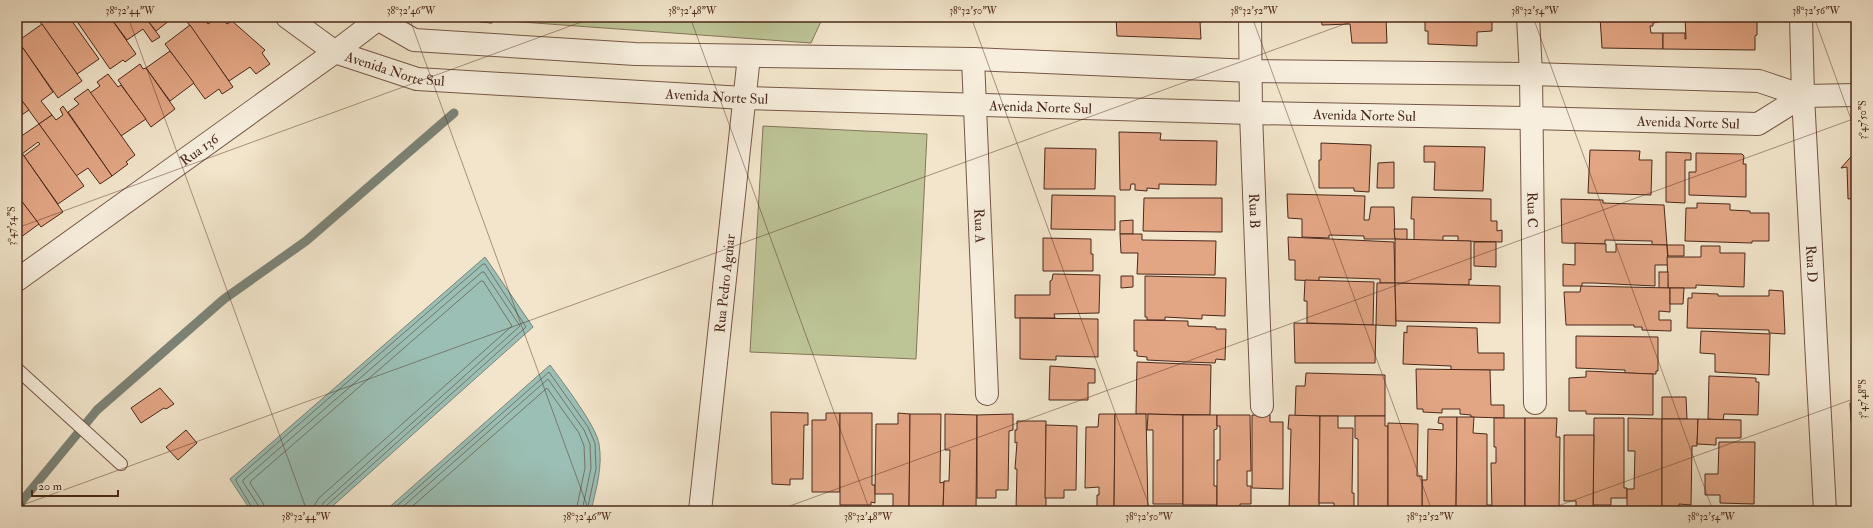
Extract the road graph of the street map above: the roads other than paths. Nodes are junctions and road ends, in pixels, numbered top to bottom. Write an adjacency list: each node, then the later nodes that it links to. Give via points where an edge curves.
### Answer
1 (287, 17): 6 (street, Avenida Norte Sul)
2 (1250, 17): 9 (street, Rua B)
3 (1528, 17): 10 (street, Rua C)
4 (1801, 17): 12 (street, Rua D)
5 (377, 18): 6 (street, Rua 136); 7 (street, Avenida Norte Sul, via 414,40 635,54)
6 (335, 52): 13 (street, Avenida Norte Sul, via 417,79); 17 (street, Rua 136)
7 (748, 56): 8 (street, Avenida Norte Sul); 13 (street, Rua Pedro Aguiar)
8 (973, 59): 9 (street, Avenida Norte Sul); 14 (street, Rua A)
9 (1252, 72): 10 (street, Avenida Norte Sul); 15 (street, Rua B)
10 (1531, 74): 12 (street, Avenida Norte Sul, via 1759,81); 16 (street, Rua C)
11 (1856, 94): 12 (street, Avenida Norte Sul)
12 (1803, 96): 16 (street, Avenida Norte Sul, via 1758,124); 24 (street, Rua D)
13 (744, 98): 14 (street, Avenida Norte Sul); 23 (street, Rua Pedro Aguiar)
14 (974, 104): 15 (street, Avenida Norte Sul); 19 (street, Rua A)
15 (1251, 113): 16 (street, Avenida Norte Sul); 21 (street, Rua B)
16 (1531, 118): 20 (street, Rua C)
17 (17, 280)
18 (17, 369): 22 (lane)
19 (987, 394)
20 (1535, 403)
21 (1262, 406)
22 (121, 464)
23 (700, 511)
24 (1825, 511)

